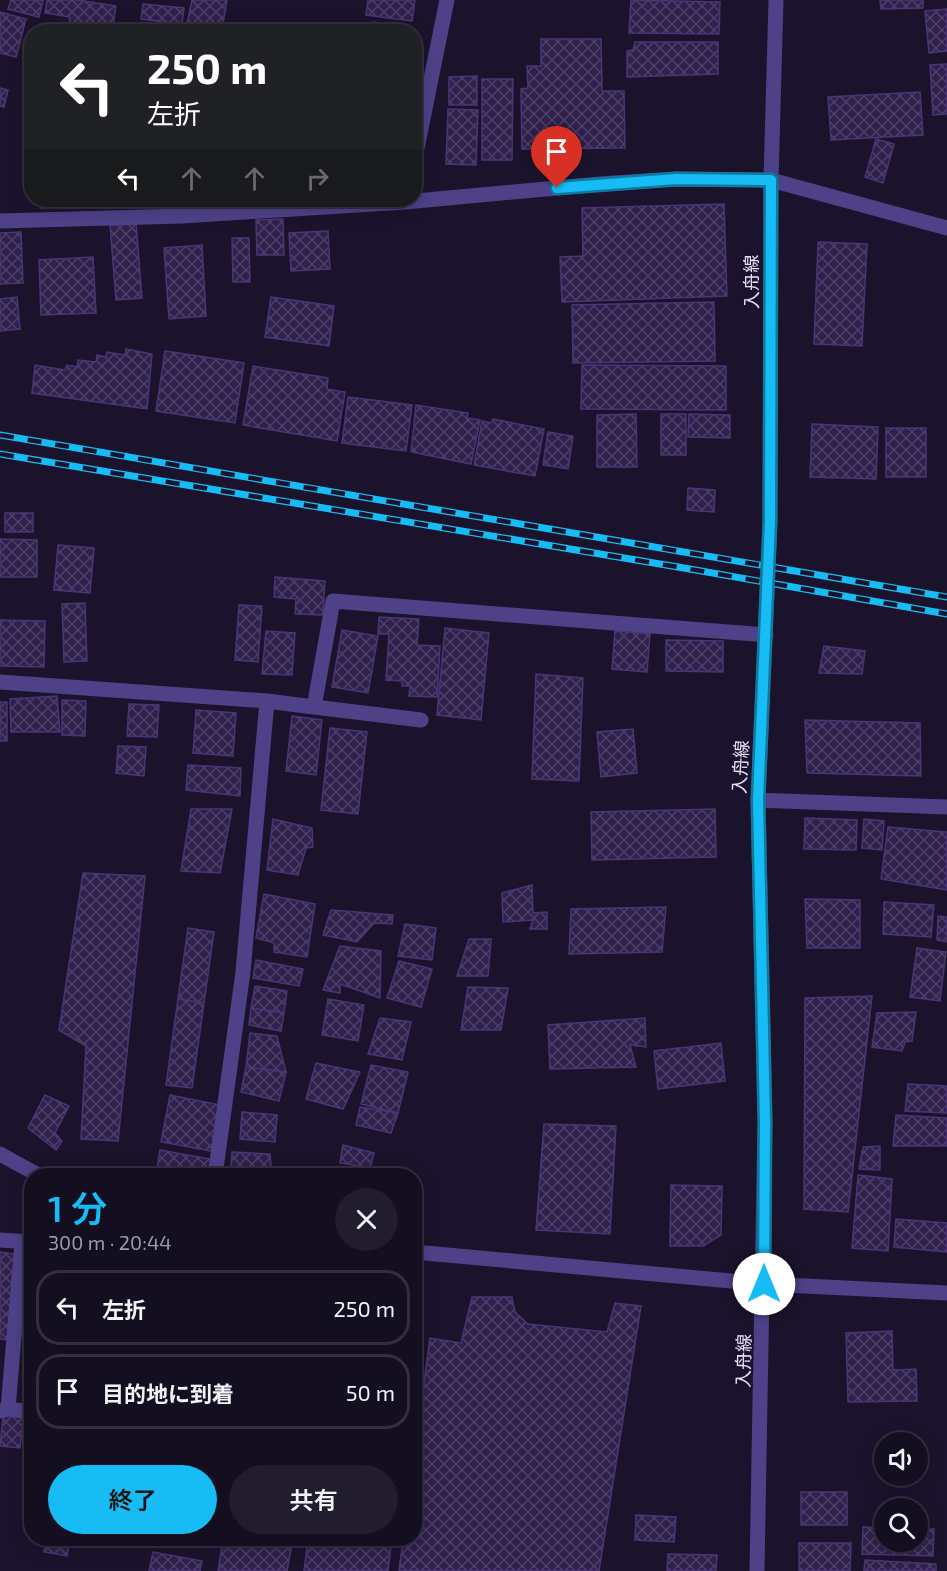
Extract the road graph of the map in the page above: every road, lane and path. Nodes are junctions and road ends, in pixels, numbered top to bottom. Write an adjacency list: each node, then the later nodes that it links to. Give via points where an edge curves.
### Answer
1 (447, 0): 3 (street)
2 (776, 0): 4 (street, 入舟線)
3 (422, 123)
4 (771, 180): 5 (street, via 676,179); 8 (street); 9 (street, 入舟線)
5 (422, 200)
6 (316, 207): 7 (street, via 182,216)
7 (0, 221)
8 (947, 228)
9 (766, 635): 12 (street, via 333,601); 14 (street, 入舟線)
10 (0, 682): 11 (street)
11 (267, 701): 12 (street); 18 (street, via 243,972)
12 (314, 707): 13 (street)
13 (421, 720)
14 (758, 800): 15 (street); 23 (street, 入舟線, via 765,1121)
15 (947, 807)
16 (0, 1154): 17 (street)
17 (25, 1168)
18 (216, 1168)
19 (0, 1240): 20 (street)
20 (24, 1242)
21 (422, 1253): 23 (street)
22 (24, 1264): 25 (street)
23 (764, 1284): 24 (street); 27 (street, 入舟線)
24 (947, 1293)
25 (4, 1410): 26 (street)
26 (24, 1411)
27 (758, 1571)

